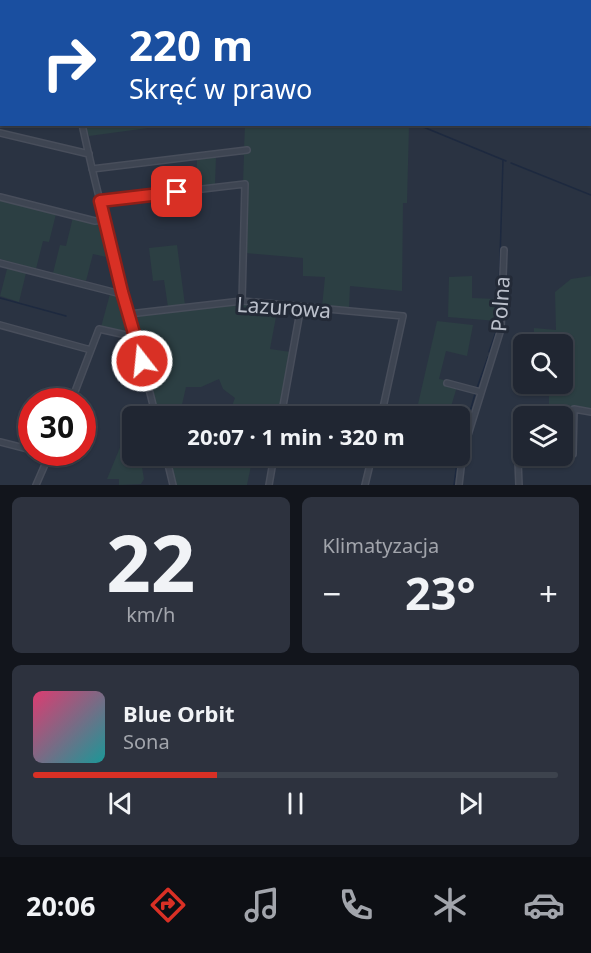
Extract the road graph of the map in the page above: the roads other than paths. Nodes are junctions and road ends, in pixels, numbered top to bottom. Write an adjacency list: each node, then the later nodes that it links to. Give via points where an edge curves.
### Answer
1 (82, 126): 4 (street)
2 (0, 133): 4 (street)
3 (247, 150): 5 (street)
4 (89, 154): 5 (street)
5 (92, 170): 7 (street)
6 (0, 197): 8 (street, via 95,221)
7 (100, 201): 8 (street); 12 (street, via 245,184)
8 (105, 220): 11 (street)
9 (504, 250): 20 (street, Polna, via 501,329)
10 (0, 263): 11 (street)
11 (122, 292): 14 (street)
12 (242, 301): 13 (street, Lazurowa); 14 (street, Lazurowa)
13 (301, 306): 22 (street); 23 (street, Lazurowa, via 404,316)
14 (129, 314): 16 (street)
15 (0, 325): 17 (street)
16 (135, 337): 17 (street, via 99,329); 21 (street)
17 (91, 350): 19 (street)
18 (447, 383): 20 (street)
19 (76, 388)
20 (481, 392): 37 (street, Polna, via 463,451)
21 (153, 406)
22 (283, 406)
23 (384, 406)
24 (591, 412): 27 (street, via 574,410)
25 (0, 442): 26 (street)
26 (18, 446)
27 (573, 454)
28 (43, 466): 33 (street)
29 (168, 466): 34 (street)
30 (272, 466): 35 (street)
31 (370, 466): 36 (street)
32 (518, 466): 38 (street)
33 (36, 485)
34 (173, 485)
35 (269, 485)
36 (365, 485)
37 (459, 485)
38 (519, 485)

